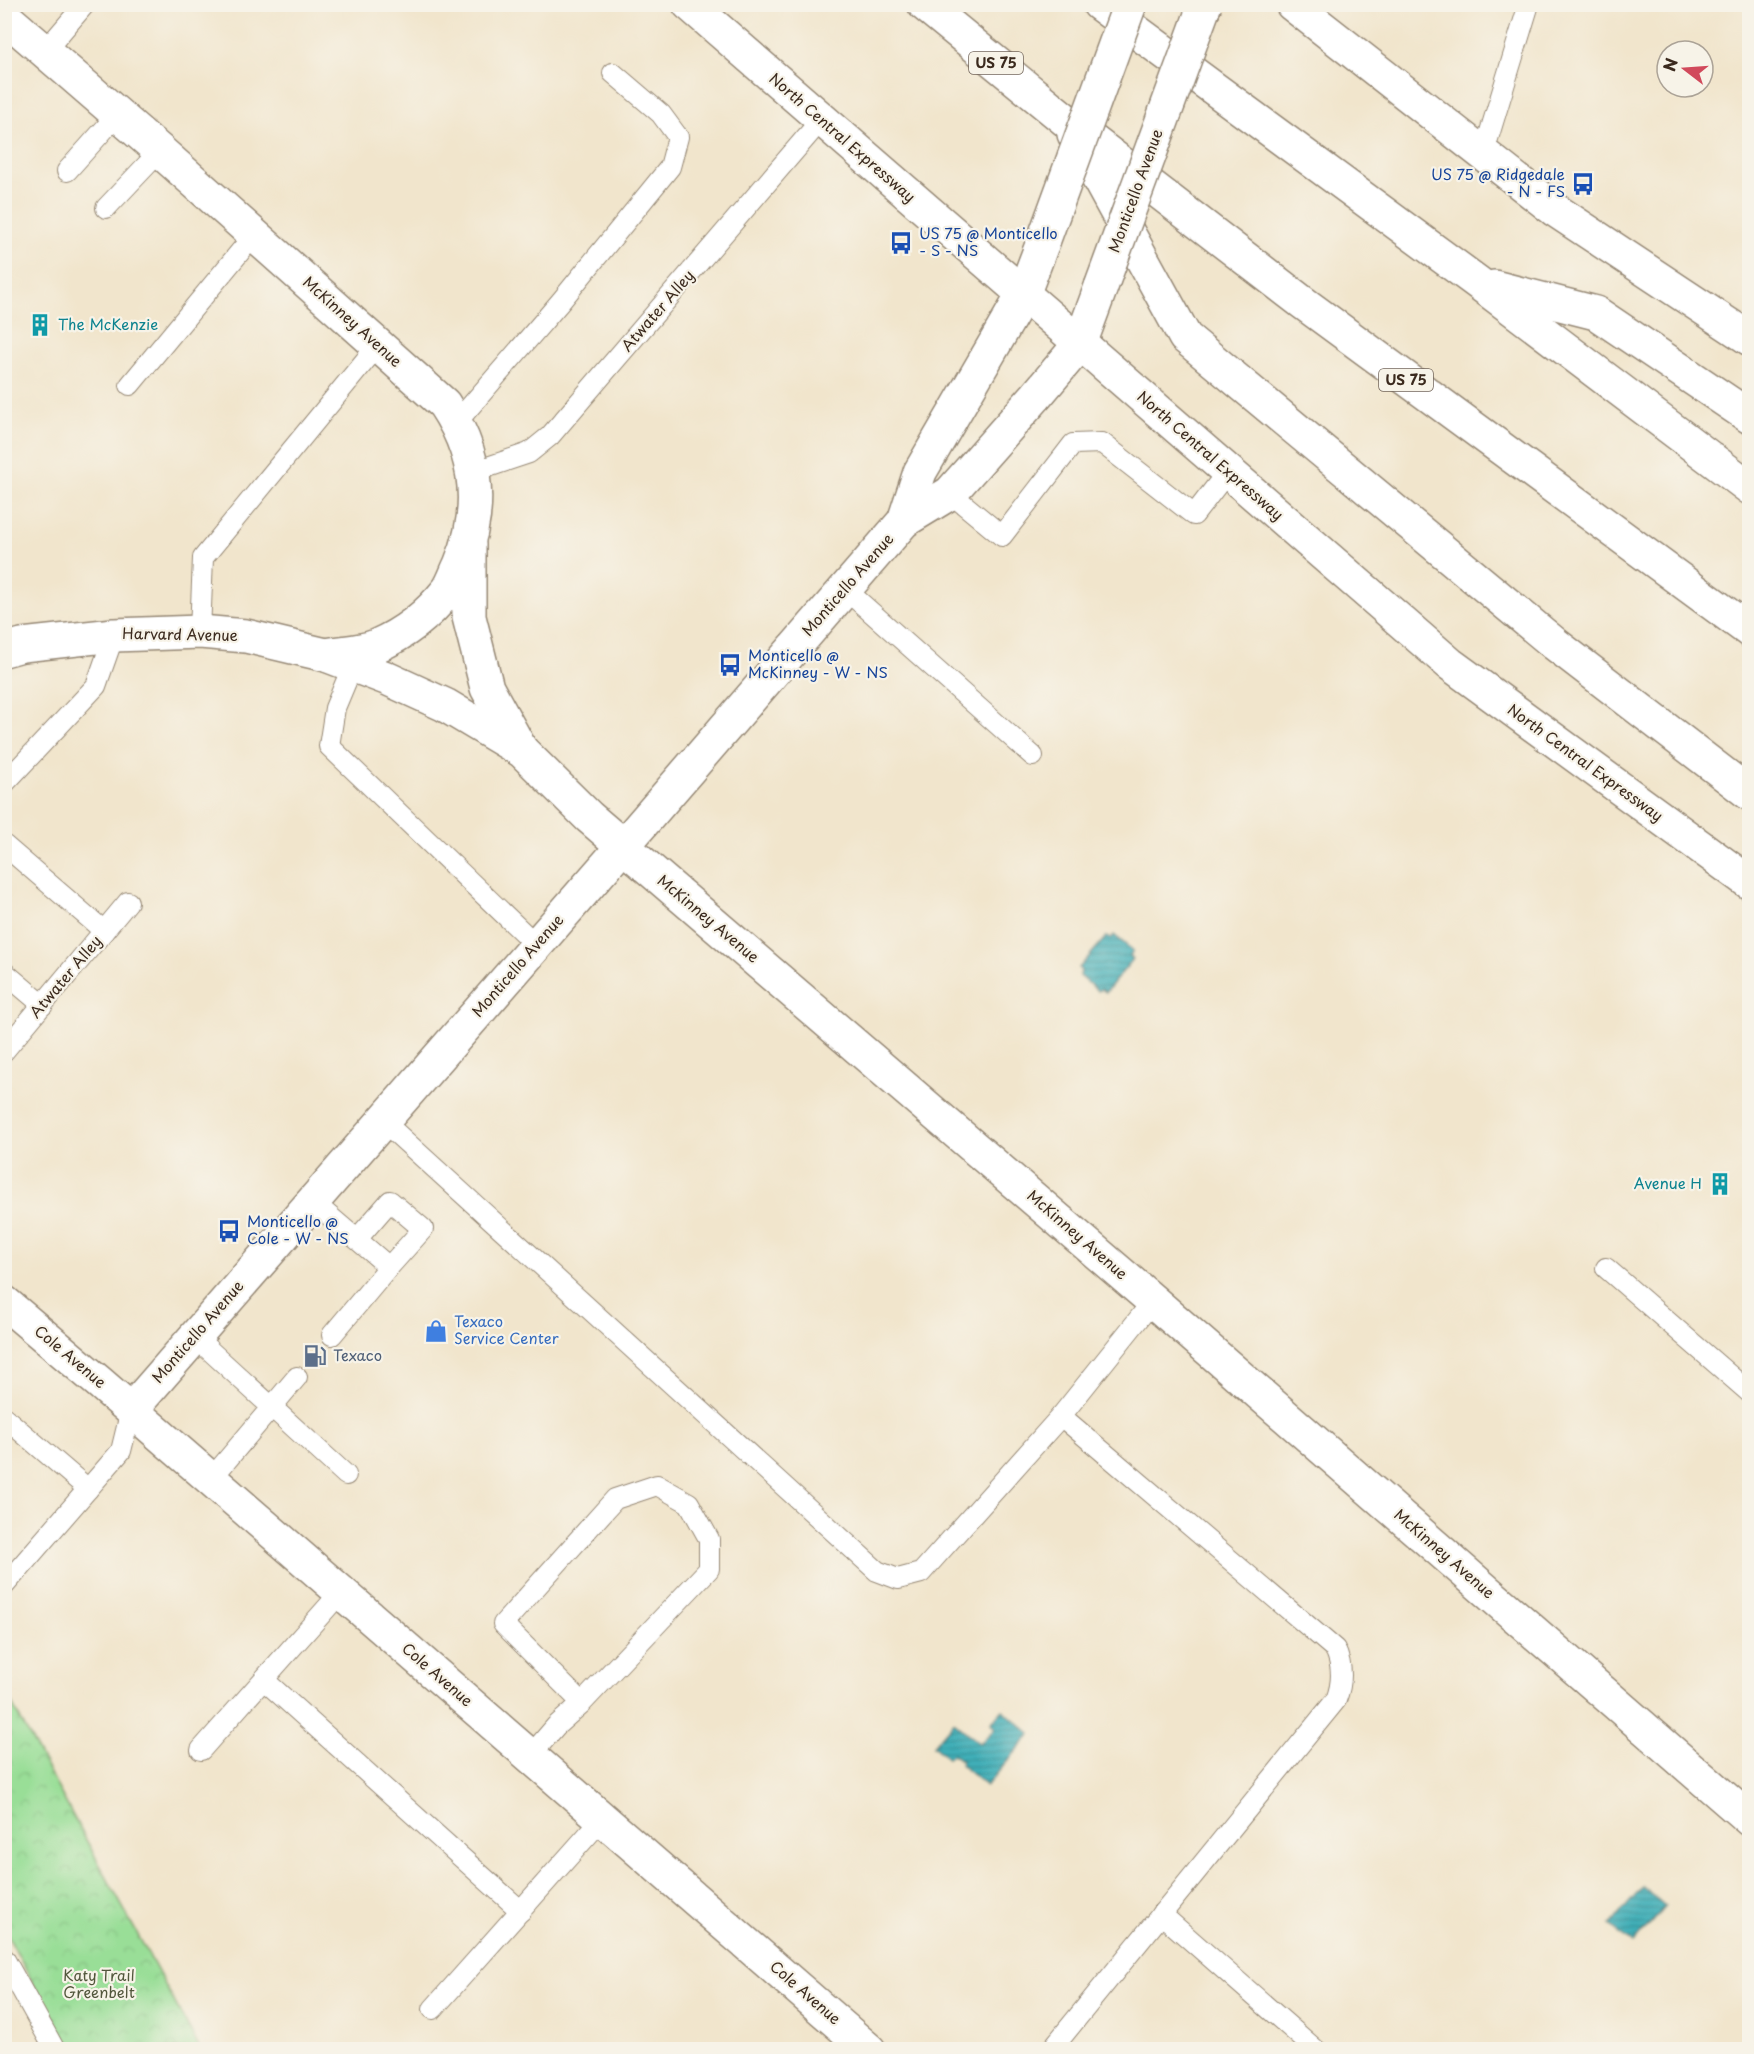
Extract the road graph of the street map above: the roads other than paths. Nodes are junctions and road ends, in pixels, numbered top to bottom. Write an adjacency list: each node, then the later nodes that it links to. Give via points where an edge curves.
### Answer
1 (86, 4): 10 (lane)
2 (689, 4): 13 (main road, North Central Expressway)
3 (924, 4): 14 (main road, US 75)
4 (1099, 4): 20 (main road)
5 (1130, 4): 21 (main road, Monticello Avenue, bridge)
6 (1205, 4): 23 (main road, Monticello Avenue, bridge)
7 (1292, 4): 16 (main road)
8 (1529, 4): 16 (lane)
9 (4, 16): 10 (main road, McKinney Avenue)
10 (45, 51): 12 (main road, McKinney Avenue)
11 (613, 73): 27 (lane, via 661,114 678,137 670,167)
12 (118, 114): 15 (main road, McKinney Avenue); 17 (lane)
13 (821, 120): 21 (main road, North Central Expressway); 29 (lane, Atwater Alley, via 550,436 529,453)
14 (1068, 122): 35 (main road, US 75, via 1320,315); 44 (main road, via 1185,337 1555,644)
15 (160, 151): 18 (lane); 19 (main road, McKinney Avenue)
16 (1483, 155): 22 (main road, via 1555,210)
17 (67, 171)
18 (106, 208)
19 (254, 235): 24 (main road, McKinney Avenue); 25 (lane)
20 (1477, 282): 26 (main road, via 1596,313); 30 (main road)
21 (1023, 295): 23 (main road, North Central Expressway); 32 (main road, Monticello Avenue, via 920,472)
22 (1749, 338)
23 (1080, 344): 28 (main road, North Central Expressway); 31 (main road, Monticello Avenue)
24 (378, 345): 27 (main road, McKinney Avenue, via 444,404); 36 (lane, via 203,558)
25 (130, 385)
26 (1749, 417)
27 (456, 423): 29 (main road, McKinney Avenue)
28 (1228, 471): 31 (lane, via 1194,515 1101,443 1073,444 1002,536); 47 (main road, North Central Expressway, via 1450,664)
29 (473, 472): 33 (main road, McKinney Avenue, via 475,496)
30 (1749, 488)
31 (950, 493): 32 (main road, Monticello Avenue)
32 (904, 521): 34 (main road, Monticello Avenue)
33 (469, 544): 39 (main road, McKinney Avenue, via 450,588 417,622 375,647); 41 (main road, via 469,617 476,647 487,688)
34 (845, 589): 42 (lane); 46 (main road, Monticello Avenue)
35 (1749, 630)
36 (200, 632): 37 (main road, Harvard Avenue); 39 (main road, Harvard Avenue, via 246,636)
37 (114, 635): 38 (main road, Harvard Avenue); 43 (lane, via 96,686)
38 (4, 650)
39 (340, 660): 40 (main road, Harvard Avenue); 50 (lane, via 328,746)
40 (386, 678): 41 (main road, McKinney Avenue, via 445,705)
41 (522, 752): 46 (main road, McKinney Avenue)
42 (1033, 756)
43 (4, 784)
44 (1749, 794)
45 (4, 845): 49 (lane)
46 (623, 846): 50 (main road, Monticello Avenue); 59 (main road, McKinney Avenue)
47 (1749, 883)
48 (128, 902): 49 (lane, Atwater Alley)
49 (104, 931): 52 (lane, Atwater Alley)
50 (536, 945): 54 (main road, Monticello Avenue)
51 (4, 972): 52 (lane)
52 (43, 1005): 53 (lane, Atwater Alley)
53 (4, 1051)
54 (383, 1121): 55 (main road, Monticello Avenue); 67 (lane, via 877,1571 898,1579 921,1573)
55 (312, 1201): 56 (lane); 62 (main road, Monticello Avenue)
56 (357, 1239): 57 (lane); 57 (lane, via 390,1201 423,1229)
57 (389, 1267): 61 (lane)
58 (1606, 1268): 64 (lane)
59 (1153, 1300): 67 (lane); 79 (main road, McKinney Avenue)
60 (4, 1302): 66 (main road, Cole Avenue)
61 (332, 1335)
62 (194, 1336): 65 (lane); 66 (main road, Monticello Avenue)
63 (297, 1377): 65 (lane)
64 (1749, 1393)
65 (272, 1407): 69 (lane); 70 (lane)
66 (131, 1410): 70 (main road, Cole Avenue); 71 (lane, via 121,1451)
67 (1061, 1416): 81 (lane, via 1335,1649 1340,1660 1342,1686 1336,1700)
68 (4, 1417): 71 (lane)
69 (346, 1475)
70 (211, 1479): 73 (main road, Cole Avenue)
71 (88, 1489): 72 (lane)
72 (4, 1586)
73 (341, 1592): 74 (lane); 77 (main road, Cole Avenue)
74 (264, 1680): 76 (lane); 80 (lane)
75 (582, 1703): 75 (lane, via 709,1569 709,1539 689,1503 657,1485 615,1499 503,1624); 77 (lane)
76 (201, 1750)
77 (531, 1755): 78 (main road, Cole Avenue)
78 (603, 1818): 80 (lane); 84 (main road, Cole Avenue)
79 (1749, 1820)
80 (521, 1911): 83 (lane)
81 (1161, 1914): 86 (lane); 87 (lane)
82 (4, 1958): 85 (lane)
83 (433, 2009)
84 (852, 2044)
85 (55, 2049)
86 (1051, 2049)
87 (1316, 2049)

